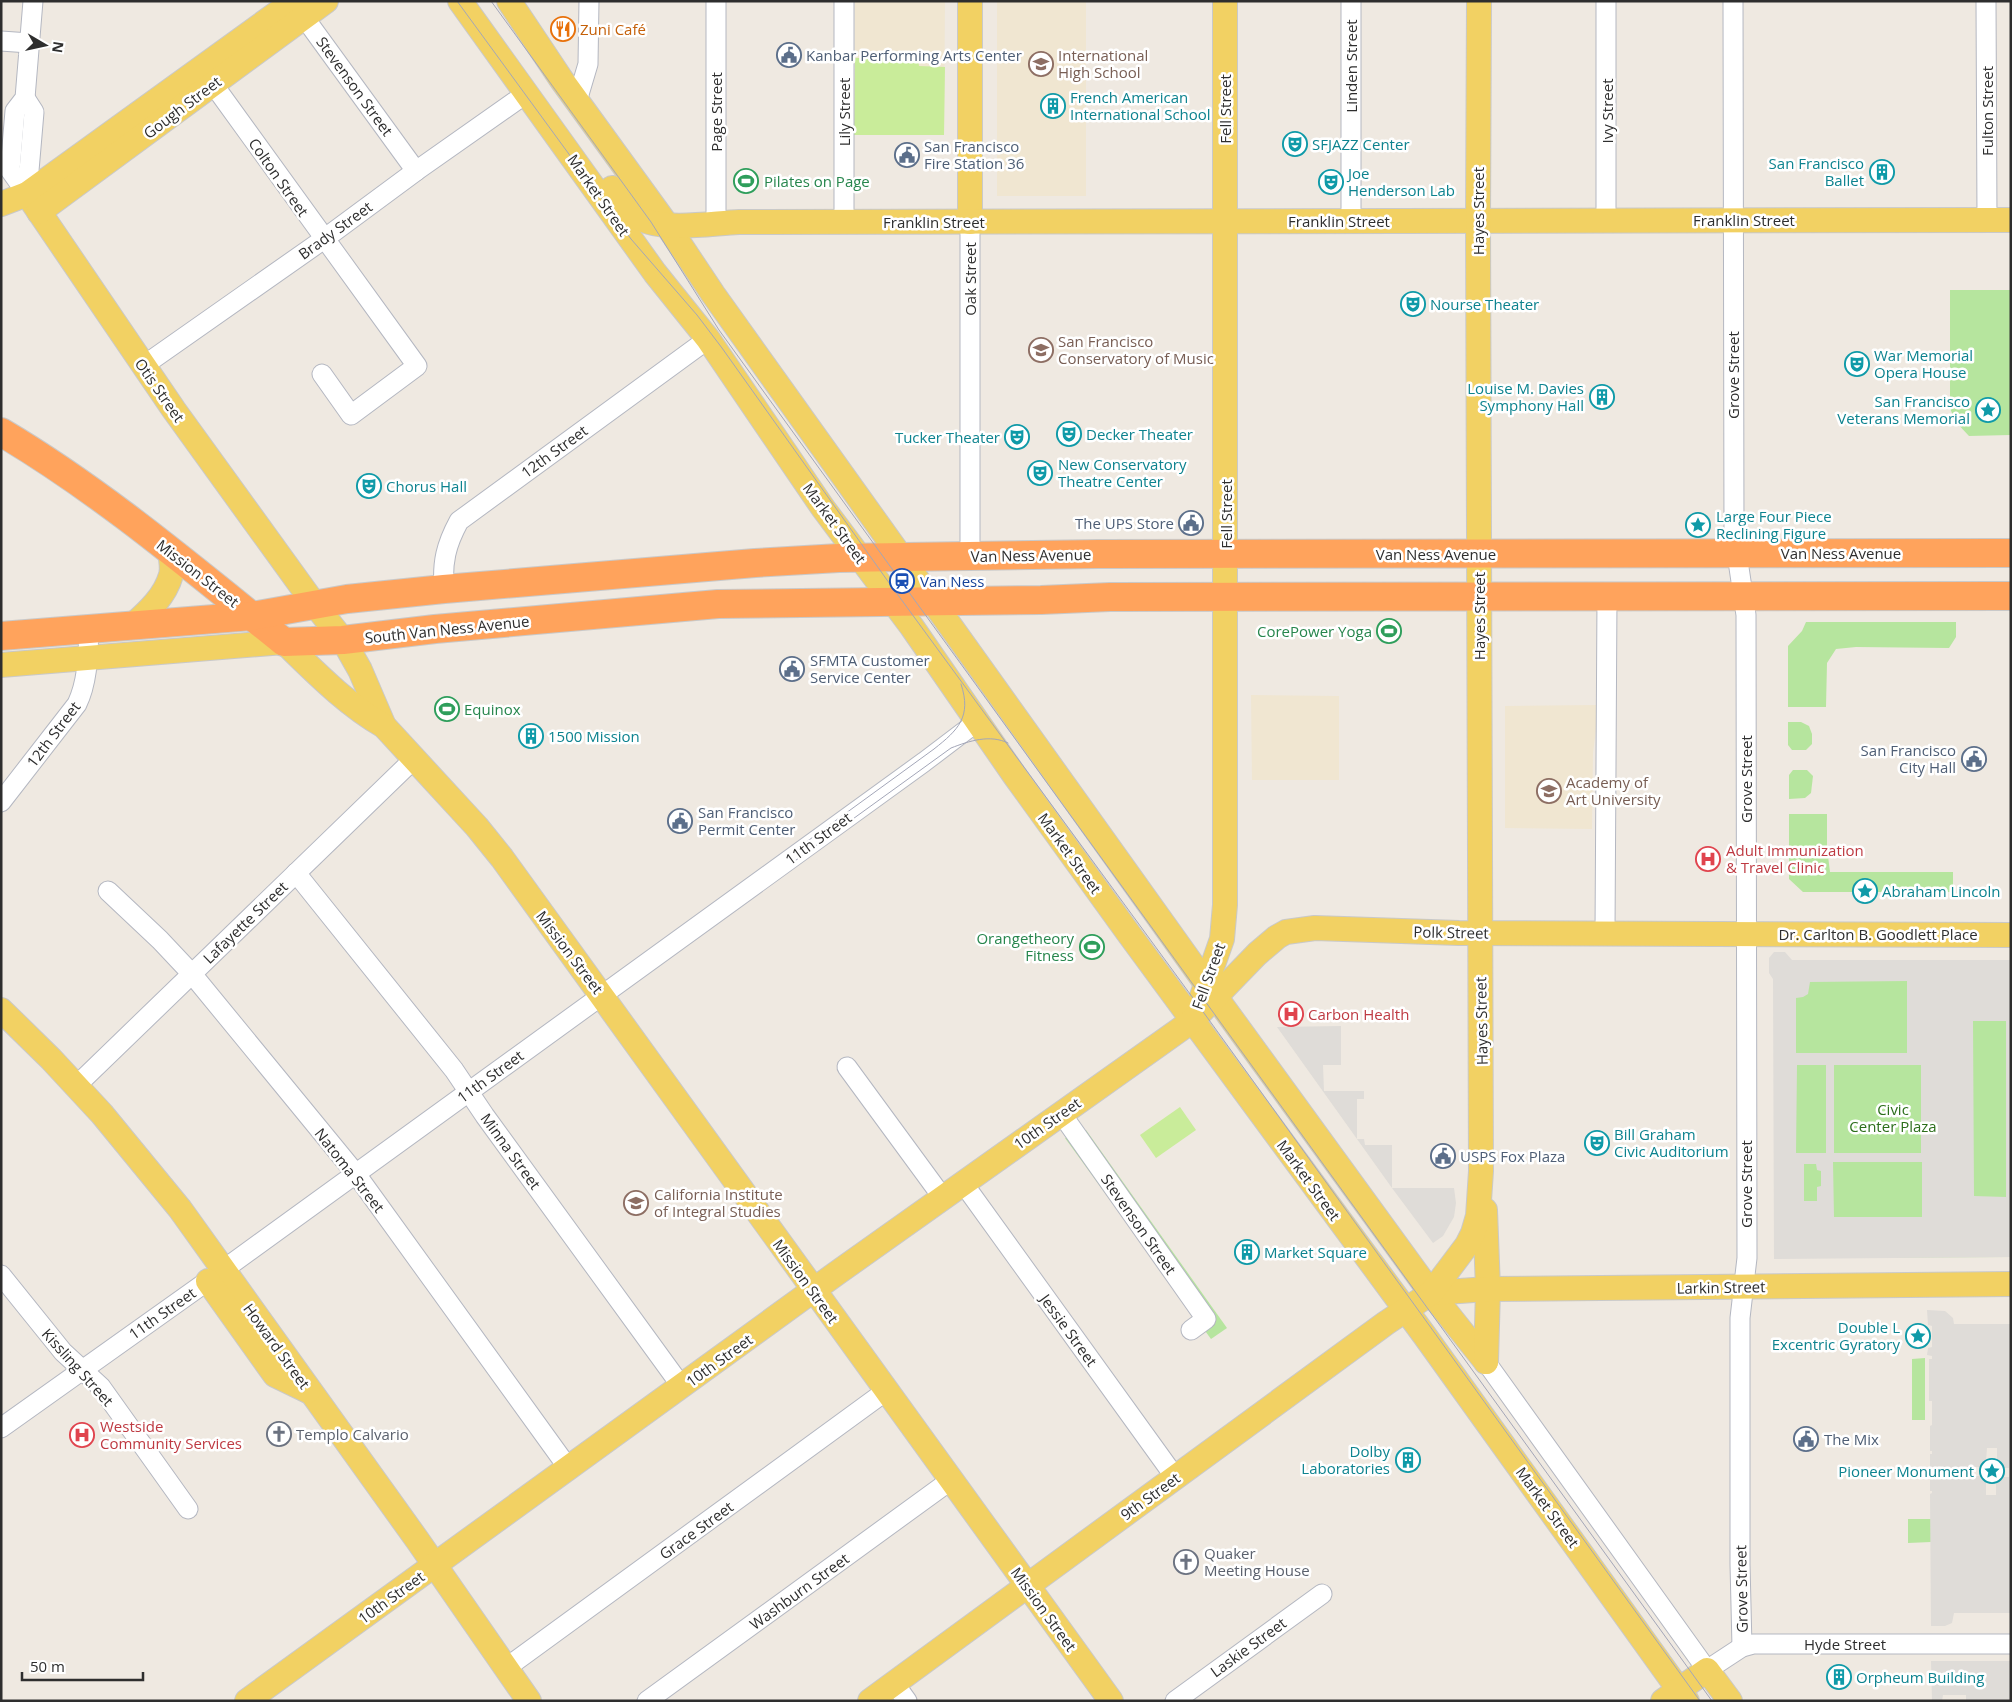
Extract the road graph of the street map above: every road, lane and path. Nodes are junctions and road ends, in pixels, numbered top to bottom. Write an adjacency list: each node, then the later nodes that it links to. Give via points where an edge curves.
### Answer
1 (33, 1): 19 (street)
2 (326, 1): 17 (main road, Gough Street)
3 (460, 1): 22 (main road, Market Street)
4 (476, 1): 37 (main road, Market Street, via 628,210 641,219)
5 (493, 1): 20 (main road, Market Street)
6 (509, 1): 20 (main road, Market Street)
7 (588, 1): 23 (street, via 588,64)
8 (716, 1): 36 (street, Page Street)
9 (844, 1): 34 (street, Lily Street)
10 (970, 1): 35 (main road, Oak Street)
11 (1225, 1): 32 (main road, Fell Street)
12 (1351, 1): 33 (street, Linden Street)
13 (1479, 1): 27 (main road, Hayes Street)
14 (1606, 1): 28 (street, Ivy Street)
15 (1733, 1): 29 (street, Grove Street)
16 (1986, 1): 30 (street, Fulton Street)
17 (297, 7): 21 (main road, Gough Street); 24 (street, Stevenson Street); 26 (main road, Gough Street)
18 (1, 41): 19 (street)
19 (29, 44): 26 (street, via 25,98 15,111 10,170)
20 (561, 78): 23 (main road, Market Street)
21 (213, 84): 26 (main road, Gough Street); 38 (street, Colton Street)
22 (527, 93): 24 (street, Brady Street); 39 (main road, Market Street, via 650,267)
23 (577, 100): 37 (main road, Market Street)
24 (416, 171): 38 (street, Brady Street)
25 (1, 204): 26 (main road)
26 (33, 204): 40 (main road, Otis Street)
27 (1478, 220): 28 (main road, Franklin Street); 33 (main road, Franklin Street); 46 (main road, Hayes Street)
28 (1606, 220): 29 (main road, Franklin Street)
29 (1733, 220): 30 (main road, Franklin Street); 47 (street, Grove Street)
30 (1987, 220): 31 (main road, Franklin Street)
31 (2011, 220)
32 (1225, 221): 33 (main road, Franklin Street); 35 (main road, Franklin Street); 45 (main road, Fell Street)
33 (1352, 221)
34 (844, 222): 35 (main road, Franklin Street); 36 (main road, Franklin Street)
35 (970, 222): 48 (street, Oak Street)
36 (716, 223): 37 (main road, Franklin Street)
37 (667, 225): 49 (main road, Market Street)
38 (324, 239): 40 (street, Brady Street); 41 (street, Colton Street, via 417,366 351,415)
39 (708, 340): 50 (main road, Market Street); 51 (street, 12th Street, via 459,520 447,543 442,572)
40 (143, 366): 59 (main road, Otis Street)
41 (322, 374)
42 (1, 432): 43 (highway, Mission Street, via 75,480)
43 (170, 552): 60 (highway, Mission Street); 61 (main road, via 171,574 164,591 152,608)
44 (2011, 553): 47 (highway, Van Ness Avenue)
45 (1226, 554): 46 (highway, Van Ness Avenue); 48 (highway, Van Ness Avenue); 56 (main road, Fell Street)
46 (1479, 554): 47 (highway, Van Ness Avenue); 53 (main road, Hayes Street)
47 (1736, 554): 55 (street, Grove Street)
48 (970, 556): 49 (highway, Van Ness Avenue)
49 (901, 557): 50 (highway, Van Ness Avenue); 58 (main road, Market Street)
50 (860, 558): 51 (highway, via 755,563); 57 (main road, Market Street)
51 (444, 589): 59 (highway)
52 (2011, 596): 55 (highway)
53 (1479, 597): 54 (highway); 56 (highway); 75 (main road, Hayes Street)
54 (1607, 597): 55 (highway); 74 (street)
55 (1743, 597): 76 (street, Grove Street, via 1746,615)
56 (1226, 598): 58 (highway); 79 (main road, Fell Street, via 1225,905)
57 (894, 602): 58 (highway); 64 (highway, South Van Ness Avenue, via 718,604); 68 (main road, Market Street)
58 (933, 602): 79 (main road, Market Street)
59 (315, 605): 60 (highway); 64 (main road, Mission Street)
60 (252, 616): 61 (highway); 65 (highway, Mission Street)
61 (133, 625): 62 (highway)
62 (89, 629): 63 (highway); 66 (street, 12th Street)
63 (1, 636)
64 (343, 640): 65 (highway, South Van Ness Avenue); 69 (main road, Mission Street)
65 (284, 642): 66 (main road, South Van Ness Avenue); 69 (main road, Mission Street, via 338,695)
66 (88, 657): 67 (main road, South Van Ness Avenue); 71 (street, 12th Street, via 82,694 77,704)
67 (1, 665)
68 (978, 721): 80 (street, 11th Street); 82 (main road, Market Street)
69 (384, 726): 70 (main road, Mission Street)
70 (414, 759): 72 (street, Lafayette Street); 80 (main road, Mission Street, via 502,858)
71 (1, 802)
72 (296, 873): 78 (street, Lafayette Street); 85 (street, Minna Street)
73 (108, 891): 78 (street, Natoma Street)
74 (1605, 932): 75 (main road, Polk Street); 76 (main road, Polk Street)
75 (1480, 933): 79 (main road, Polk Street, via 1315,928 1286,932); 87 (main road, Hayes Street)
76 (1746, 934): 77 (main road, Dr. Carlton B. Goodlett Place); 94 (street, Grove Street, via 1747,1258)
77 (2011, 935)
78 (192, 974): 84 (street, Lafayette Street); 88 (street, Natoma Street)
79 (1211, 991): 82 (main road, Polk Street); 97 (main road, Market Street)
80 (602, 995): 85 (street, 11th Street); 96 (main road, Mission Street)
81 (1, 1010): 84 (main road, Howard Street)
82 (1192, 1020): 86 (main road, 10th Street); 98 (main road, Market Street)
83 (847, 1068): 90 (street)
84 (76, 1086): 91 (main road, Howard Street, via 156,1178)
85 (469, 1091): 88 (street, 11th Street); 102 (street, Minna Street)
86 (1061, 1113): 89 (main road, 10th Street); 99 (street, Stevenson Street, via 1206,1319)
87 (1481, 1171): 95 (main road); 97 (main road, via 1481,1196 1473,1233)
88 (356, 1174): 91 (street, 11th Street); 105 (street, Natoma Street)
89 (963, 1184): 90 (main road, 10th Street); 106 (street, Jessie Street)
90 (943, 1198): 96 (main road, 10th Street)
91 (222, 1271): 101 (street, 11th Street); 109 (main road, Howard Street)
92 (1, 1275): 101 (street, Kissling Street, via 63,1352)
93 (2011, 1284): 94 (main road, Larkin Street)
94 (1743, 1287): 95 (main road, Larkin Street); 113 (street, Grove Street, via 1740,1318)
95 (1488, 1289): 97 (main road, Larkin Street); 100 (main road)
96 (813, 1291): 102 (main road, 10th Street); 103 (main road, Mission Street)
97 (1431, 1293): 98 (main road, 9th Street); 100 (main road, Market Street)
98 (1406, 1310): 106 (main road, 9th Street); 115 (main road, Market Street)
99 (1191, 1330)
100 (1486, 1362): 115 (street, Market Street)
101 (82, 1370): 104 (street, 11th Street); 108 (street, Kissling Street, via 100,1387)
102 (682, 1386): 105 (main road, 10th Street)
103 (886, 1391): 107 (main road, Mission Street); 114 (street, Grace Street)
104 (1, 1428)
105 (569, 1469): 109 (main road, 10th Street)
106 (1175, 1477): 110 (main road, 9th Street)
107 (951, 1480): 110 (main road, Mission Street); 119 (street, Washburn Street)
108 (188, 1509)
109 (435, 1565): 114 (main road, Howard Street); 117 (main road, 10th Street)
110 (1027, 1586): 116 (main road, 9th Street); 121 (main road, Mission Street)
111 (1322, 1594): 122 (street, Laskie Street)
112 (2011, 1644): 113 (street, Hyde Street, via 1767,1643)
113 (1742, 1647): 115 (street, Hyde Street)
114 (506, 1668): 118 (main road, Howard Street)
115 (1685, 1688): 123 (main road, Market Street)
116 (901, 1692): 120 (main road, 9th Street)
117 (247, 1701)
118 (529, 1701)
119 (647, 1701)
120 (870, 1701)
121 (1110, 1701)
122 (1175, 1701)
123 (1730, 1701)

